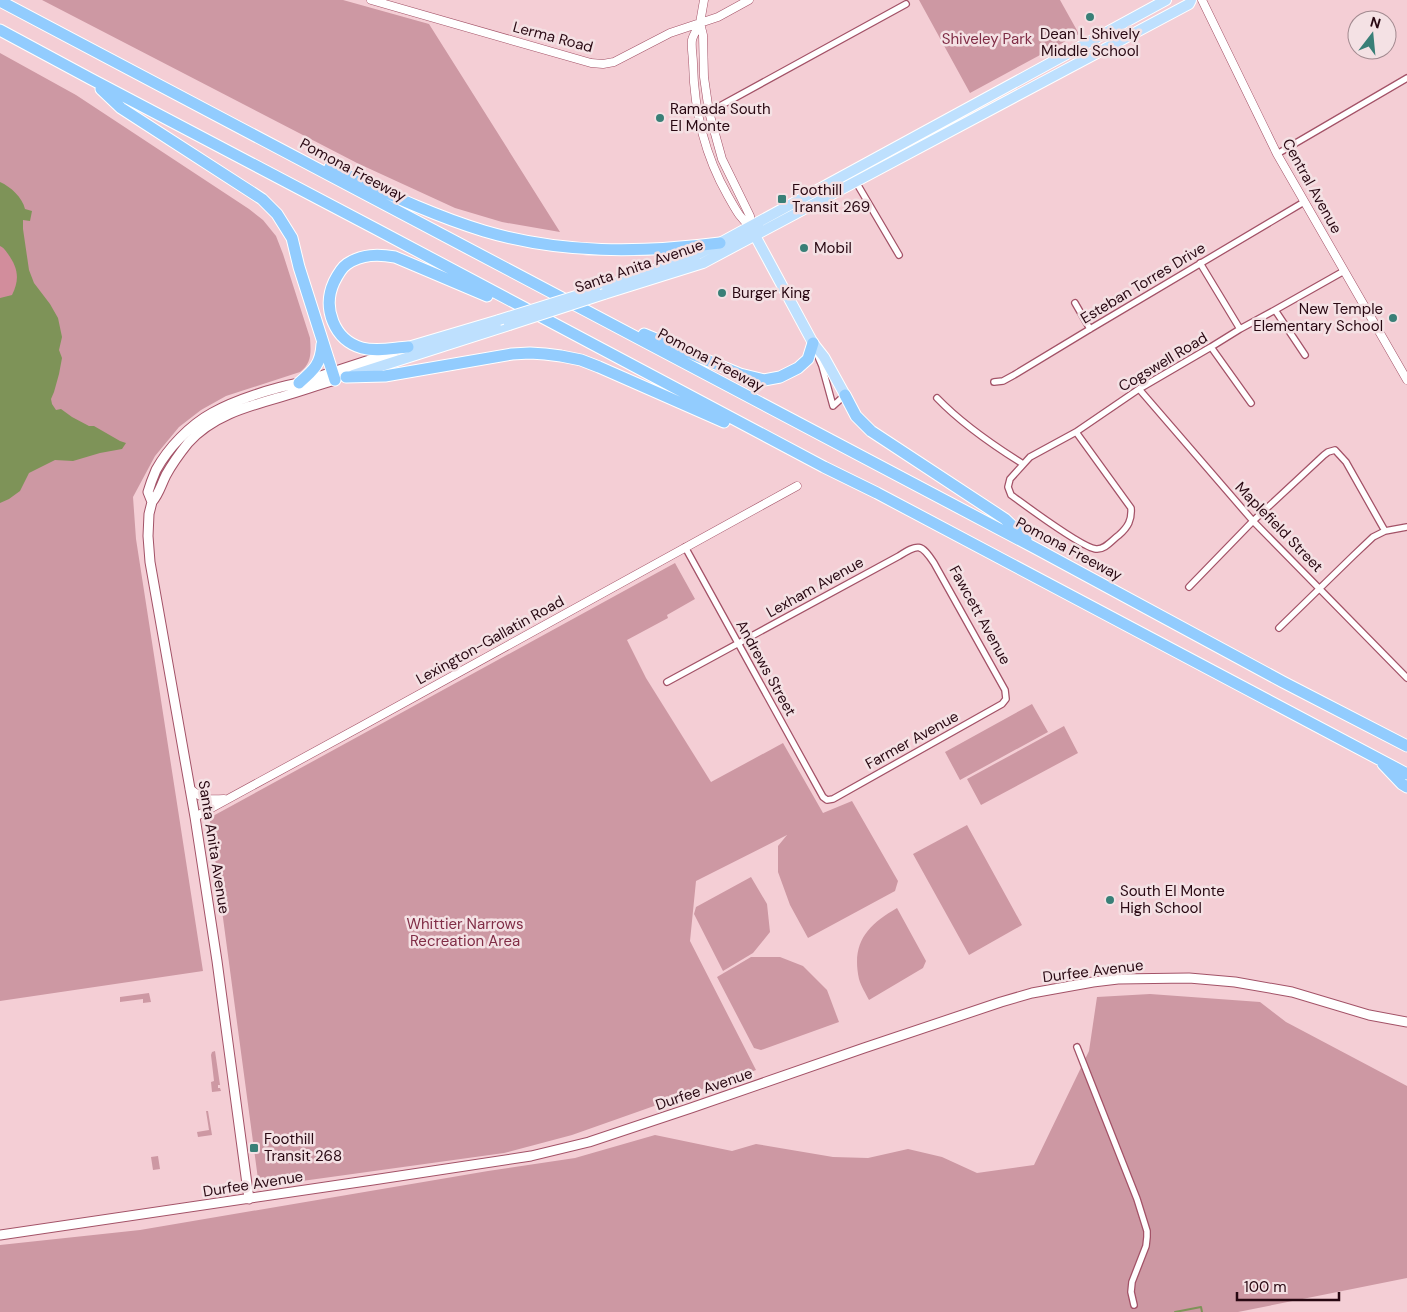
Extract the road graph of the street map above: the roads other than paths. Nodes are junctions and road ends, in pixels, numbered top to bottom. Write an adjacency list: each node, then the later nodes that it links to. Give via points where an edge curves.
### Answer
1 (371, 0): 9 (street, Lerma Road, via 603,64)
2 (704, 0): 9 (street)
3 (749, 0): 9 (street, Lerma Road)
4 (1166, 0): 14 (main road, Santa Anita Avenue)
5 (1191, 0): 16 (main road, Santa Anita Avenue, via 1189,4)
6 (1202, 0): 17 (street, Central Avenue)
7 (0, 1): 15 (highway, Pomona Freeway)
8 (906, 4): 13 (street)
9 (700, 23): 13 (street); 20 (street, via 692,39 696,106 710,157)
10 (0, 30): 12 (highway)
11 (1407, 78): 17 (street)
12 (91, 79): 31 (highway); 34 (highway, via 121,108 274,210 292,238)
13 (709, 112): 19 (street, via 722,159)
14 (944, 122): 16 (main road); 22 (main road, Santa Anita Avenue)
15 (229, 123): 23 (highway, via 426,210 494,233 563,247 604,250 685,248); 29 (highway, Pomona Freeway)
16 (948, 132): 18 (main road, Santa Anita Avenue)
17 (1278, 154): 21 (street, Central Avenue)
18 (856, 182): 22 (main road, Santa Anita Avenue); 24 (street)
19 (741, 198): 20 (street); 22 (street)
20 (731, 202): 22 (street)
21 (1304, 202): 25 (street, Esteban Torres Drive); 26 (street, Central Avenue)
22 (753, 231): 23 (main road, Santa Anita Avenue); 27 (main road, Santa Anita Avenue, via 703,263); 35 (main road)
23 (720, 243): 27 (main road, Santa Anita Avenue, via 690,258)
24 (899, 256)
25 (1200, 263): 32 (street); 33 (street, Esteban Torres Drive)
26 (1344, 271): 30 (street, Cogswell Road); 40 (street, Central Avenue)
27 (600, 292): 36 (main road, Santa Anita Avenue, bridge); 39 (main road, Santa Anita Avenue, bridge, via 509,325)
28 (1075, 303): 33 (street)
29 (576, 306): 35 (highway, via 740,374 764,380 798,368 808,359); 57 (highway, Pomona Freeway)
30 (1275, 310): 32 (street, Cogswell Road); 38 (street)
31 (550, 322): 36 (highway, via 395,258 367,255 345,265 331,289 329,303 333,324 361,347 374,350); 49 (highway)
32 (1240, 328): 37 (street, Cogswell Road)
33 (1090, 329): 41 (street, Esteban Torres Drive, via 1014,375)
34 (322, 339): 39 (highway); 42 (highway, via 317,365)
35 (813, 343): 44 (main road); 44 (street, via 833,406)
36 (408, 347): 39 (main road, Santa Anita Avenue)
37 (1212, 348): 43 (street, Cogswell Road); 46 (street)
38 (1305, 355)
39 (338, 376): 42 (main road, Santa Anita Avenue); 49 (highway, via 385,376 512,354 561,356 581,360 626,378); 51 (main road, Santa Anita Avenue, via 253,404 202,430 177,457)
40 (1407, 380)
41 (994, 382)
42 (300, 383): 51 (main road, Santa Anita Avenue, via 230,404 194,426 156,471 148,492)
43 (1139, 389): 47 (street, Cogswell Road); 52 (street, Maplefield Street)
44 (845, 395): 57 (highway, via 856,416 871,432 1005,519)
45 (937, 398): 48 (street, via 972,430)
46 (1250, 403)
47 (1076, 432): 48 (street, Cogswell Road); 48 (street, Cogswell Road, via 1131,508 1130,522 1105,546 1096,549 1075,539 1010,495 1010,479)
48 (1023, 464)
49 (824, 468): 66 (highway)
50 (797, 486): 55 (street, Lexington-Gallatin Road)
51 (152, 502): 69 (main road, Santa Anita Avenue, via 149,550)
52 (1253, 521): 54 (street, via 1328,452 1335,450 1346,462); 58 (street); 59 (street, Maplefield Street)
53 (1407, 527): 54 (street)
54 (1385, 530): 59 (street, via 1354,554)
55 (685, 547): 61 (street, Andrews Street); 70 (street, Lexington-Gallatin Road)
56 (922, 549): 61 (street, Lexham Avenue, via 913,547); 64 (street, Fawcett Avenue, via 938,569)
57 (1037, 549): 65 (highway, Pomona Freeway, via 1283,682)
58 (1189, 587)
59 (1320, 589): 60 (street); 62 (street, Maplefield Street)
60 (1280, 628)
61 (738, 644): 63 (street, Lexham Avenue); 71 (street, Andrews Street)
62 (1407, 678)
63 (667, 682)
64 (1006, 699): 71 (street, Farmer Avenue, via 994,709)
65 (1407, 744)
66 (1376, 757): 67 (highway); 68 (highway)
67 (1407, 774)
68 (1407, 787)
69 (190, 789): 70 (street, via 201,798); 72 (main road, Santa Anita Avenue)
70 (229, 798): 72 (street, Lexington-Gallatin Road)
71 (827, 800)
72 (195, 817): 75 (main road, Santa Anita Avenue)
73 (1407, 1022): 75 (main road, Durfee Avenue, via 1369,1015 1292,992 1235,982 1189,978 1093,982 1002,1002 579,1144 531,1156)
74 (1077, 1047): 77 (street, via 1147,1231 1146,1246 1130,1292)
75 (249, 1199): 76 (main road, Durfee Avenue)
76 (0, 1235)
77 (1134, 1305)

